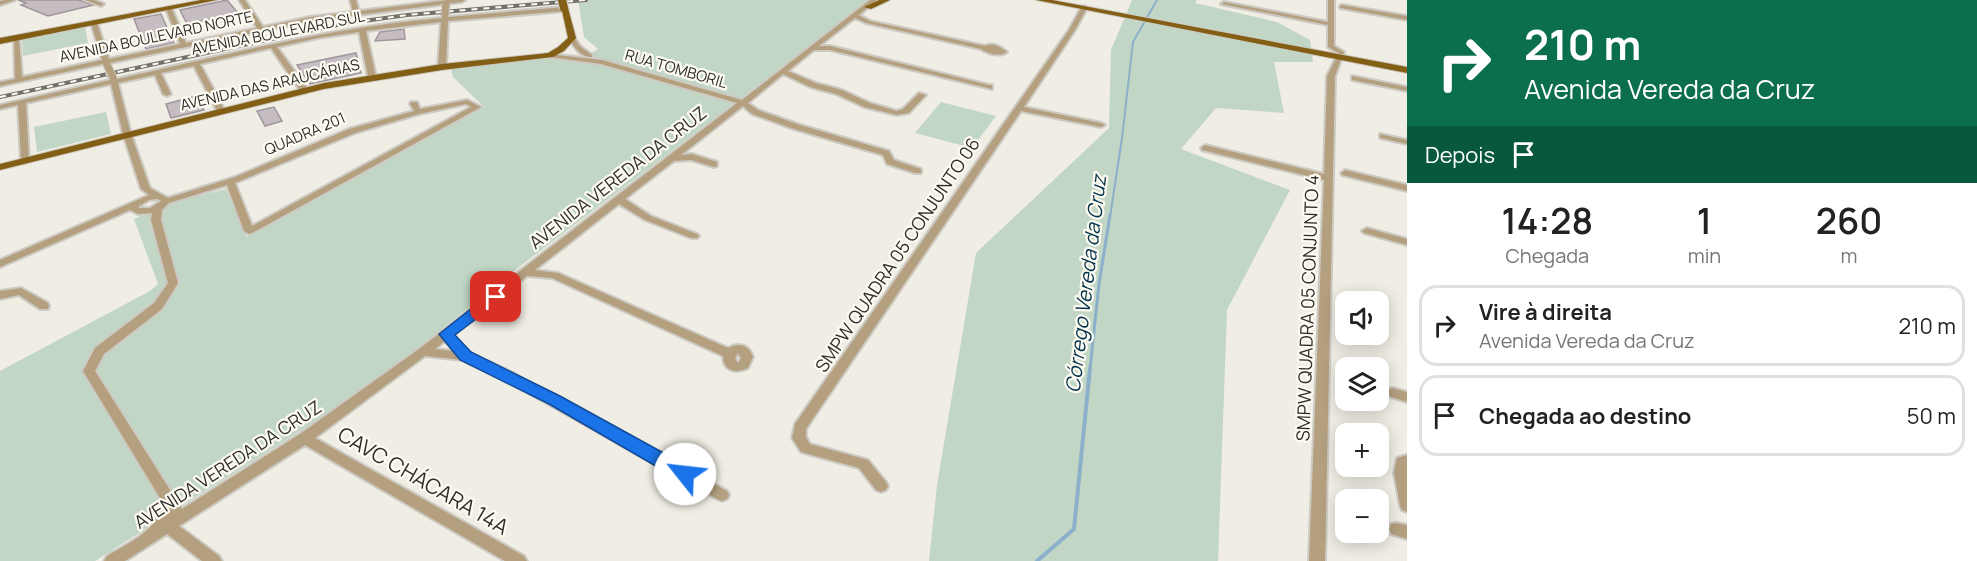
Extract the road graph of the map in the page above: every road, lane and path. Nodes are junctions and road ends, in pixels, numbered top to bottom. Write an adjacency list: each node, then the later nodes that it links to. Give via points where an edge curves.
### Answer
1 (12, 0): 12 (street)
2 (88, 0): 14 (street)
3 (213, 0): 18 (main road)
4 (242, 0): 29 (street)
5 (353, 0): 20 (street)
6 (462, 0): 11 (street, AVENIDA BOULEVARD NORTE)
7 (886, 0): 13 (main road)
8 (1040, 0): 19 (main road)
9 (1060, 0): 21 (main road)
10 (1331, 0): 28 (street)
11 (446, 2): 20 (street, AVENIDA BOULEVARD NORTE); 23 (street, bridge)
12 (0, 3)
13 (871, 3): 22 (street, AVENIDA VEREDA DA CRUZ)
14 (101, 4)
15 (1224, 4): 28 (street)
16 (564, 6): 23 (street, AVENIDA BOULEVARD SUL); 32 (main road)
17 (1342, 7): 24 (street)
18 (169, 9): 26 (main road); 34 (street)
19 (1084, 9): 21 (main road); 63 (street, SMPW QUADRA 05 CONJUNTO 06)
20 (356, 12): 29 (street, AVENIDA BOULEVARD NORTE)
21 (1126, 14): 39 (main road)
22 (856, 16): 25 (street); 27 (street, AVENIDA VEREDA DA CRUZ)
23 (445, 17): 30 (street, AVENIDA BOULEVARD SUL); 44 (street)
24 (1407, 18)
25 (868, 22): 27 (street); 37 (street, via 984,48 995,47)
26 (94, 23): 31 (main road); 41 (street)
27 (847, 23): 35 (street, AVENIDA VEREDA DA CRUZ)
28 (1330, 24): 39 (street, via 1331,47)
29 (260, 28): 34 (street, AVENIDA BOULEVARD NORTE)
30 (362, 29): 36 (street, AVENIDA BOULEVARD SUL); 48 (street)
31 (16, 38): 33 (main road); 50 (street)
32 (572, 38): 38 (main road); 40 (street, RUA TOMBORIL, via 580,50)
33 (0, 41)
34 (184, 45): 41 (street, AVENIDA BOULEVARD NORTE)
35 (827, 45): 46 (street, AVENIDA VEREDA DA CRUZ, via 814,48); 54 (street)
36 (273, 46): 42 (street, AVENIDA BOULEVARD SUL); 56 (street)
37 (1002, 52)
38 (550, 55): 40 (street, RUA TOMBORIL); 44 (main road, AVENIDA DAS ARAUCÁRIAS)
39 (1341, 55): 43 (main road); 45 (main road); 81 (street, SMPW QUADRA 05 CONJUNTO 4, via 1331,76)
40 (602, 62): 59 (street, RUA TOMBORIL)
41 (107, 63): 50 (street, AVENIDA BOULEVARD NORTE); 51 (street, bridge)
42 (196, 63): 47 (street, AVENIDA BOULEVARD SUL); 64 (street)
43 (1407, 65)
44 (442, 67): 48 (main road, AVENIDA DAS ARAUCÁRIAS)
45 (1407, 70)
46 (785, 71): 53 (street, AVENIDA VEREDA DA CRUZ); 58 (street, via 824,82 867,105 897,113 906,111)
47 (157, 72): 51 (street, AVENIDA BOULEVARD SUL); 57 (street)
48 (372, 77): 56 (main road, AVENIDA DAS ARAUCÁRIAS)
49 (1355, 78): 55 (street)
50 (19, 79): 52 (street, AVENIDA BOULEVARD NORTE)
51 (113, 79): 60 (street, AVENIDA BOULEVARD SUL); 69 (street)
52 (0, 84)
53 (763, 87): 59 (street, via 745,95); 61 (street, AVENIDA VEREDA DA CRUZ)
54 (989, 87)
55 (1407, 90)
56 (305, 91): 64 (main road, AVENIDA DAS ARAUCÁRIAS)
57 (167, 94)
58 (922, 95)
59 (722, 96): 61 (street, RUA TOMBORIL); 67 (street, via 731,106)
60 (22, 102): 62 (street, AVENIDA BOULEVARD SUL); 76 (street)
61 (742, 102): 65 (street, AVENIDA VEREDA DA CRUZ); 66 (street)
62 (0, 107)
63 (1019, 108): 68 (street); 106 (street, SMPW QUADRA 05 CONJUNTO 06, via 800,428 799,438 806,448 863,464)
64 (221, 111): 69 (main road, AVENIDA DAS ARAUCÁRIAS)
65 (731, 111): 66 (street); 67 (street, AVENIDA VEREDA DA CRUZ)
66 (755, 112): 79 (street, via 886,153 890,162)
67 (716, 124): 73 (street, AVENIDA VEREDA DA CRUZ)
68 (1101, 125)
69 (127, 134): 76 (main road, AVENIDA DAS ARAUCÁRIAS); 84 (street)
70 (1383, 136): 71 (street)
71 (1407, 142)
72 (1205, 148): 81 (street)
73 (683, 150): 74 (street); 75 (street, AVENIDA VEREDA DA CRUZ)
74 (692, 157): 75 (street); 77 (street)
75 (674, 158): 86 (street, AVENIDA VEREDA DA CRUZ)
76 (25, 160): 78 (main road, AVENIDA DAS ARAUCÁRIAS)
77 (714, 164)
78 (0, 167)
79 (918, 171)
80 (1345, 173): 83 (street)
81 (1328, 178): 114 (street, SMPW QUADRA 05 CONJUNTO 4)
82 (230, 181): 82 (street, QUADRA 201, via 249,231 477,107 467,102 416,108); 85 (street, QUADRA 201)
83 (1407, 188)
84 (146, 189): 85 (street); 87 (street)
85 (162, 198): 87 (street, QUADRA 201); 88 (street)
86 (619, 200): 90 (street, via 648,218); 92 (street, AVENIDA VEREDA DA CRUZ)
87 (137, 205): 88 (street); 93 (street, QUADRA 201)
88 (153, 214): 109 (street, via 173,283 158,306 99,351 89,371)
89 (1367, 231): 91 (street)
90 (694, 236)
91 (1407, 242)
92 (542, 261): 94 (street, AVENIDA VEREDA DA CRUZ); 95 (street)
93 (1, 264)
94 (525, 273): 95 (street); 98 (street, AVENIDA VEREDA DA CRUZ)
95 (554, 275): 101 (street, via 728,353 745,352)
96 (0, 295): 97 (street, via 21,291)
97 (44, 306)
98 (446, 334): 99 (street, AVENIDA VEREDA DA CRUZ); 100 (street)
99 (423, 352): 100 (street); 104 (street, AVENIDA VEREDA DA CRUZ)
100 (465, 356): 107 (street, via 554,400)
101 (749, 363)
102 (1392, 393): 103 (street)
103 (1407, 397)
104 (305, 438): 109 (street, AVENIDA VEREDA DA CRUZ, via 203,504); 113 (street, CAVC CHÁCARA 14A)
105 (1407, 461): 108 (street, via 1402,462 1401,473)
106 (881, 486)
107 (722, 495)
108 (1407, 506)
109 (173, 514): 110 (street, AVENIDA VEREDA DA CRUZ); 110 (street, via 167,515); 112 (street)
110 (151, 537): 111 (street, AVENIDA VEREDA DA CRUZ)
111 (112, 561)
112 (213, 561)
113 (519, 561)
114 (1317, 561)

